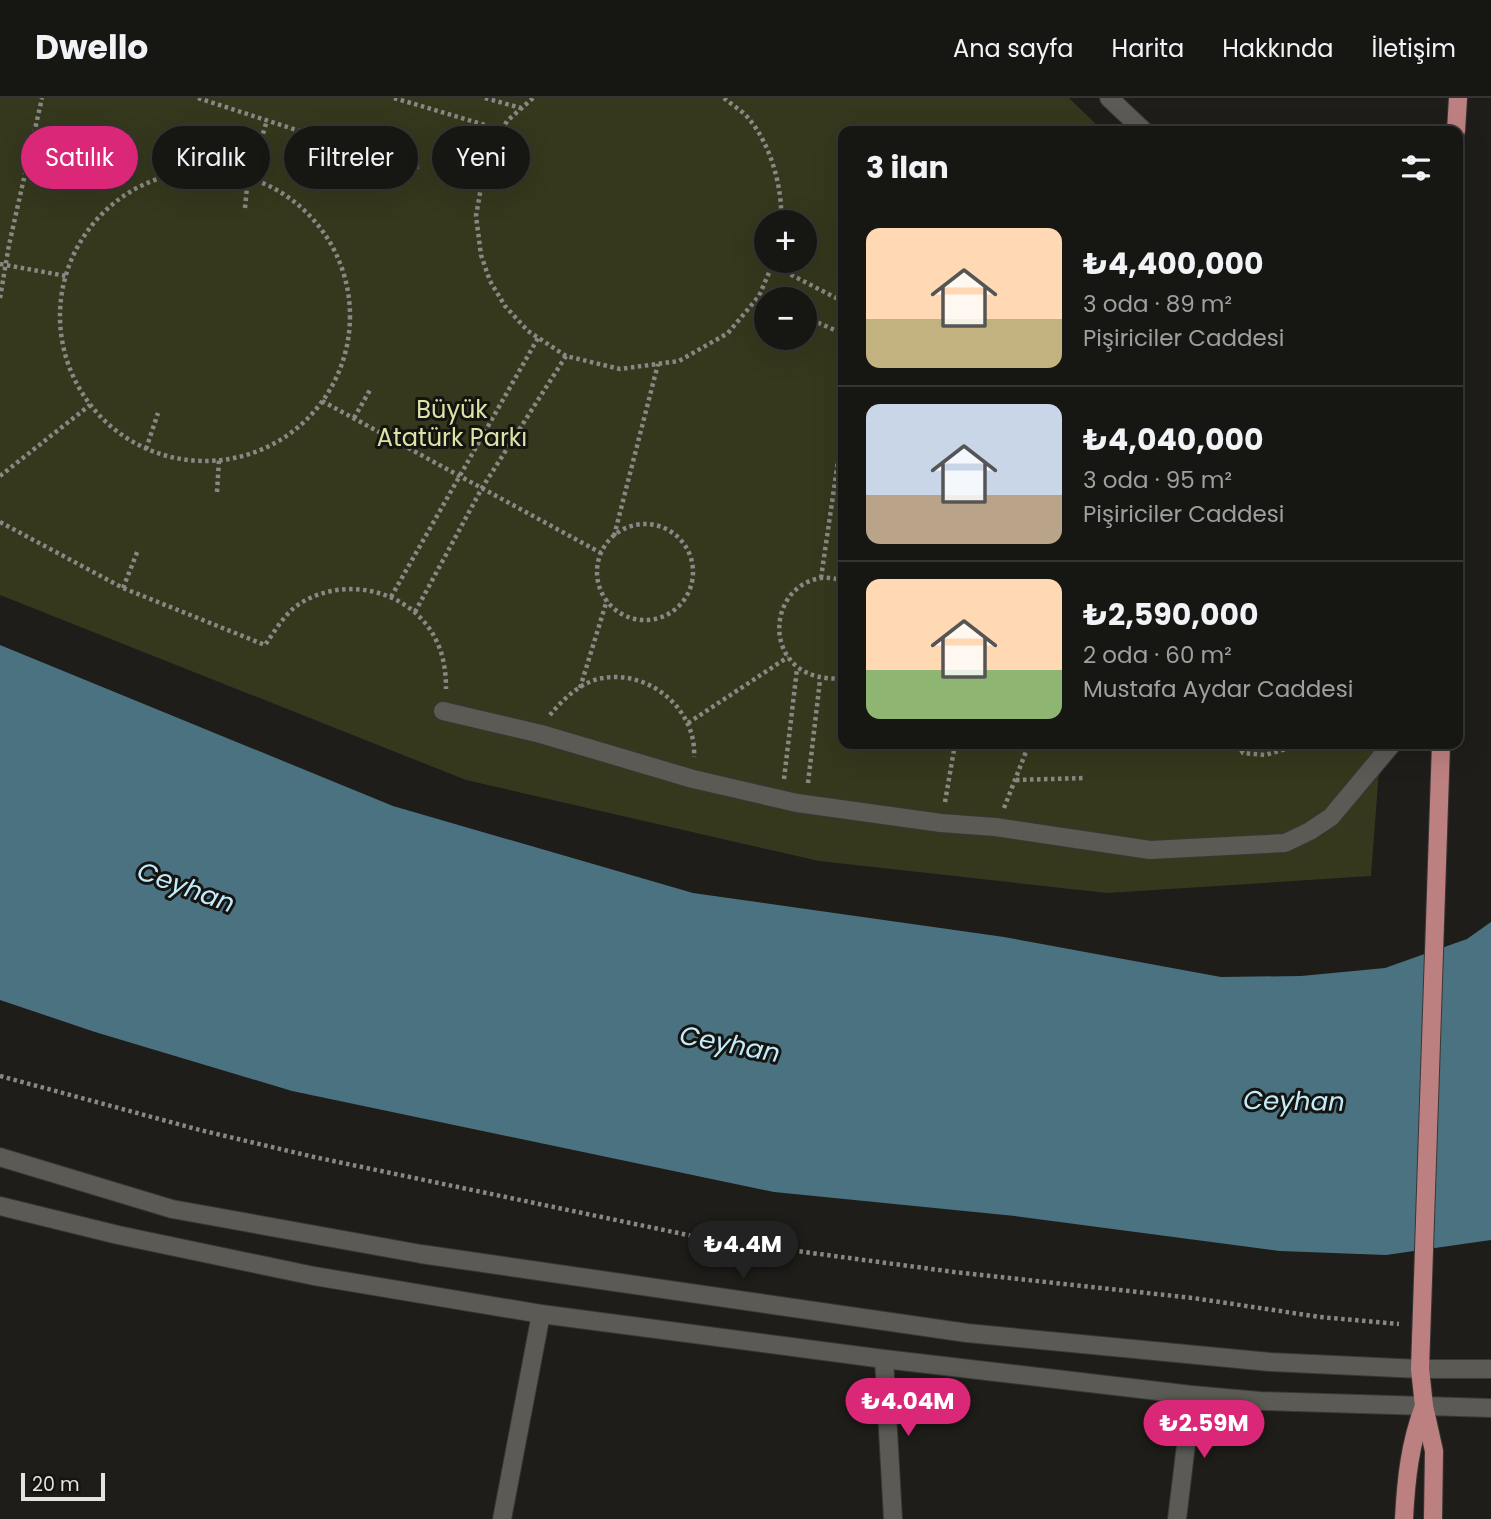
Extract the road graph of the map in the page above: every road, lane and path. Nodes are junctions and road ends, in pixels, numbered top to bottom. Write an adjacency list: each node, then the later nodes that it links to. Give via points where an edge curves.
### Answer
1 (42, 98): 23 (path)
2 (198, 98): 10 (path)
3 (394, 98): 12 (path)
4 (485, 98): 9 (path)
5 (533, 98): 9 (path)
6 (724, 98): 22 (path, via 750,120 773,161)
7 (1110, 98): 14 (street)
8 (1457, 101): 15 (main road)
9 (522, 108): 13 (path)
10 (267, 120): 11 (path); 16 (path)
11 (265, 126)
12 (488, 126)
13 (504, 126)
14 (1139, 126)
15 (1456, 126)
16 (419, 167)
17 (152, 180): 25 (path, via 103,211 75,250)
18 (270, 187): 35 (path, via 289,196 315,219 338,256 349,294 349,342 337,379)
19 (247, 189): 21 (path)
20 (481, 189): 31 (path, via 476,216 490,281 505,306)
21 (245, 208)
22 (782, 210)
23 (3, 265): 25 (path); 26 (path)
24 (791, 273): 27 (path)
25 (66, 276): 36 (path, via 61,291 61,341 75,384)
26 (0, 298)
27 (838, 299)
28 (754, 302): 33 (path, via 728,333 679,361)
29 (817, 322): 30 (path)
30 (838, 331)
31 (538, 338): 32 (path); 43 (path)
32 (566, 356): 33 (path, via 621,369); 44 (path)
33 (658, 364): 47 (path)
34 (370, 390): 38 (path)
35 (322, 401): 38 (path); 40 (path, via 314,415 289,436 238,459)
36 (90, 405): 39 (path, via 97,416); 42 (path)
37 (158, 413): 39 (path)
38 (354, 418): 43 (path)
39 (146, 449): 40 (path, via 184,462)
40 (219, 460): 45 (path)
41 (838, 461): 50 (path)
42 (0, 476)
43 (459, 476): 44 (path); 53 (path)
44 (482, 488): 49 (path); 55 (path)
45 (217, 492)
46 (0, 522): 52 (path)
47 (614, 537): 49 (path); 54 (path, via 645,524 670,531 689,553 692,578 681,604 668,614 645,620 630,618)
48 (138, 550): 52 (path)
49 (601, 553): 54 (path, via 597,571)
50 (821, 578): 51 (path); 56 (path, via 798,589 783,607 778,629)
51 (838, 579)
52 (122, 589): 53 (path, via 265,645 287,614 310,598 345,589)
53 (391, 597): 55 (path)
54 (608, 600): 60 (path)
55 (415, 612): 61 (path, via 437,640 445,668)
56 (788, 657): 57 (path); 62 (path)
57 (797, 669): 59 (path); 73 (path)
58 (838, 678): 59 (path)
59 (820, 680): 74 (path)
60 (580, 688): 62 (path, via 603,678 638,679 671,698); 63 (path, via 566,695)
61 (443, 711): 63 (street)
62 (688, 723): 71 (path, via 695,744)
63 (541, 734): 71 (street)
64 (954, 749): 75 (path)
65 (1027, 749): 72 (path)
66 (1241, 749): 67 (path, via 1265,755)
67 (1286, 749)
68 (1388, 749): 76 (street, via 1331,817 1284,843 1150,850)
69 (1441, 749): 81 (main road)
70 (1085, 778): 72 (path)
71 (693, 779): 73 (street)
72 (1016, 780): 76 (path)
73 (781, 799): 74 (street)
74 (806, 804): 75 (street)
75 (942, 824): 76 (street)
76 (995, 827)
77 (0, 1076): 81 (path, via 314,1157 708,1239 1193,1298 1320,1318)
78 (0, 1157): 83 (street, via 172,1209 435,1256 967,1333 1270,1362)
79 (0, 1206): 80 (street, via 314,1276)
80 (541, 1314): 82 (street); 88 (street)
81 (1421, 1326): 83 (main road)
82 (884, 1359): 85 (street); 89 (street)
83 (1420, 1369): 84 (street); 86 (main road)
84 (1491, 1369)
85 (1192, 1395): 86 (street); 90 (street)
86 (1424, 1406): 87 (street); 91 (main road, via 1408,1462); 92 (main road, via 1434,1451)
87 (1491, 1408)
88 (502, 1519)
89 (893, 1519)
90 (1177, 1519)
91 (1404, 1519)
92 (1433, 1519)

